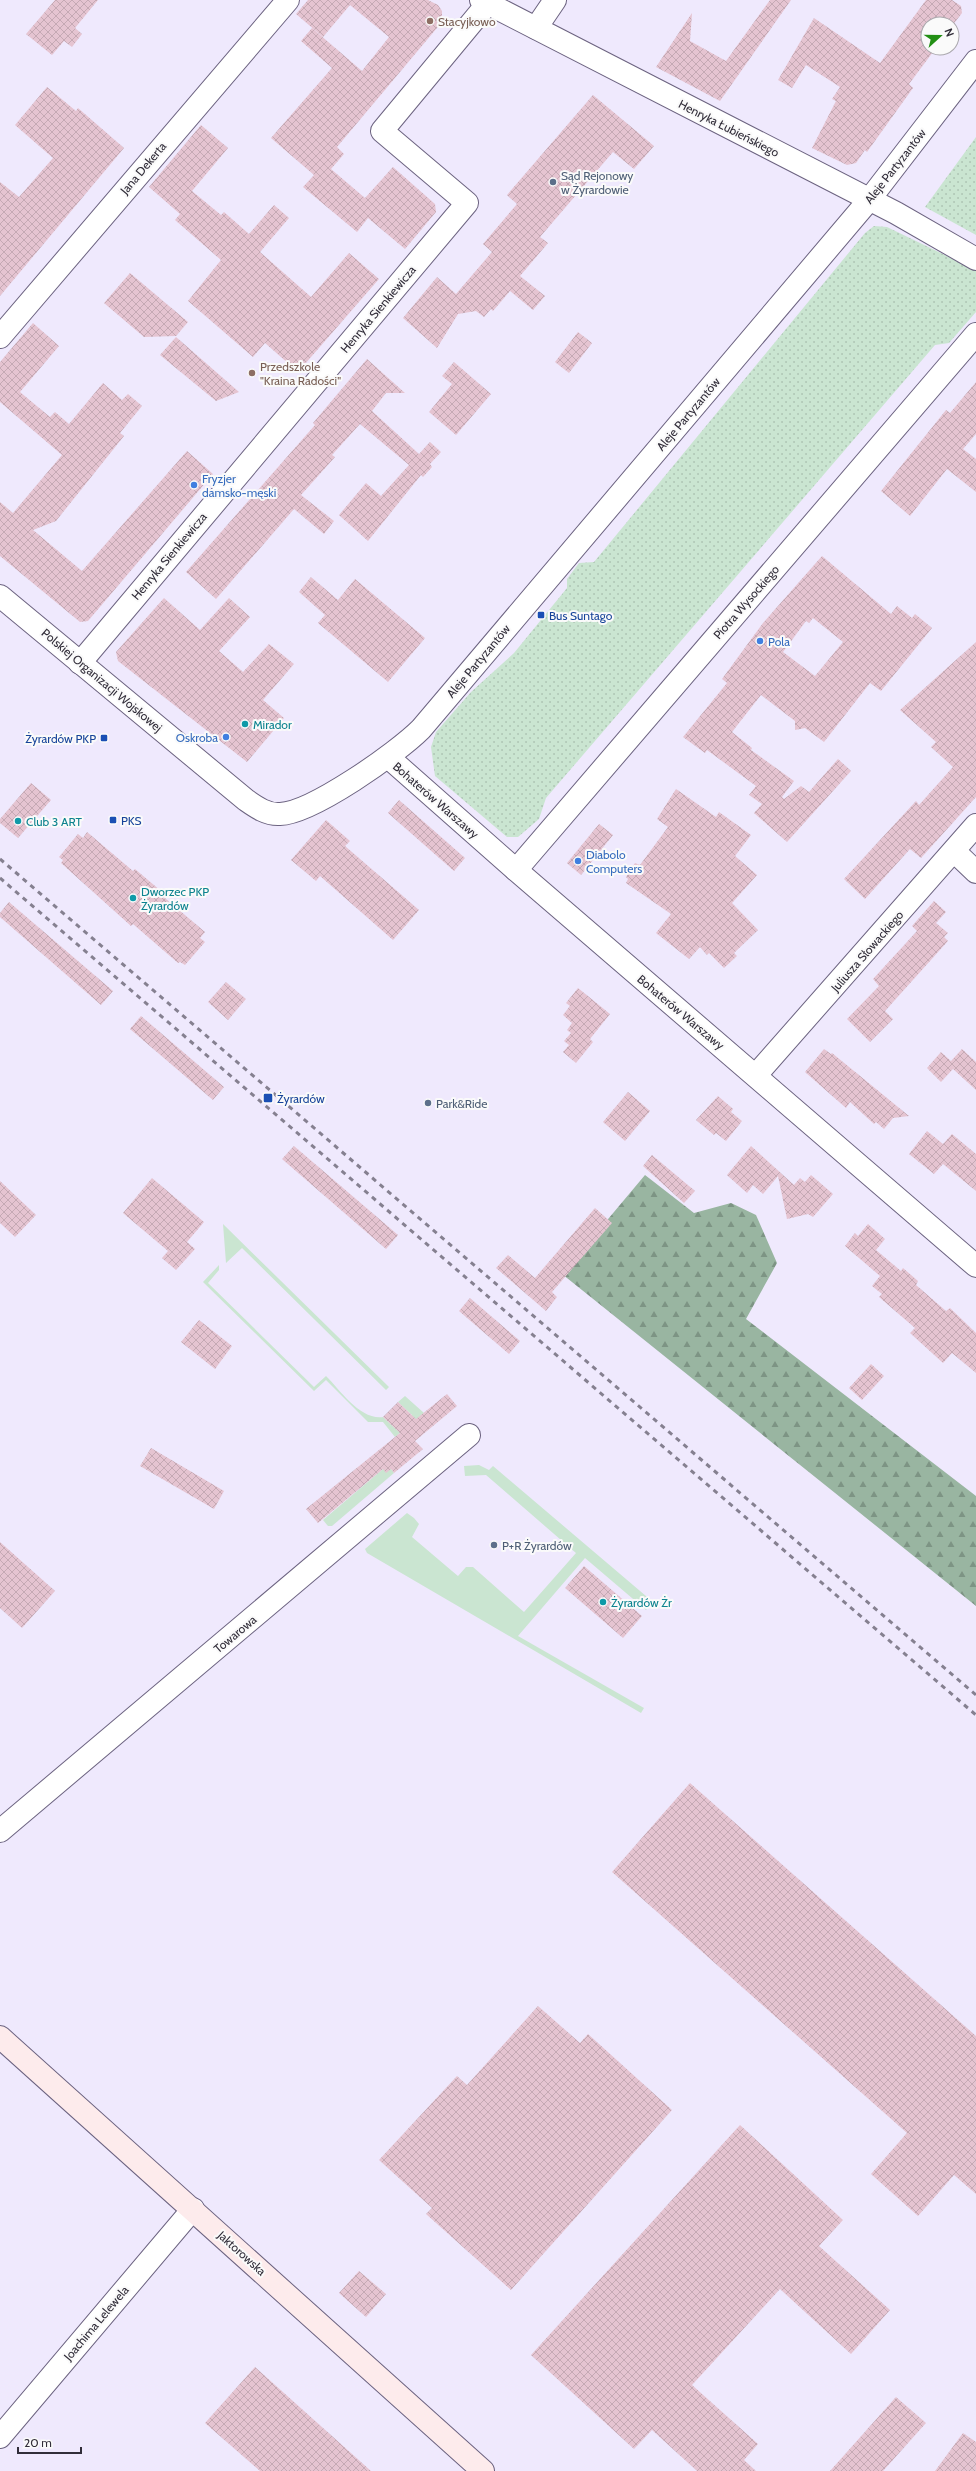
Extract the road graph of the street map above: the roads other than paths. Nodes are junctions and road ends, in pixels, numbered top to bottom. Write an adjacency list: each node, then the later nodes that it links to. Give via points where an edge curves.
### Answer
1 (288, 0): 10 (street, Jana Dekerta)
2 (555, 0): 5 (street)
3 (485, 2): 4 (street, Henryka Łubieńskiego); 12 (street, Henryka Sienkiewicza, via 382,131 467,203)
4 (514, 8): 5 (street, Henryka Łubieńskiego)
5 (536, 28): 7 (street, Henryka Łubieńskiego)
6 (976, 61): 7 (street, Aleje Partyzantów)
7 (869, 200): 8 (street, Henryka Łubieńskiego); 13 (street, Aleje Partyzantów, via 421,729)
8 (976, 259)
9 (976, 334): 16 (street, Piotra Wysockiego)
10 (0, 337)
11 (0, 596): 12 (street, Polskiej Organizacji Wojskowej)
12 (80, 663): 13 (street, Polskiej Organizacji Wojskowej, via 246,800 268,812 288,813 315,803)
13 (388, 757): 16 (street, Bohaterów Warszawy)
14 (976, 825): 15 (street, Juliusza Słowackiego)
15 (954, 851): 17 (street); 18 (street, Juliusza Słowackiego)
16 (516, 870): 18 (street, Bohaterów Warszawy)
17 (976, 872)
18 (756, 1075): 19 (street, Bohaterów Warszawy)
19 (976, 1266)
20 (469, 1435): 21 (street, Towarowa)
21 (0, 1832)
22 (0, 2037): 23 (main road, Jaktorowska)
23 (193, 2210): 24 (street, Joachima Lelewela); 25 (main road, Jaktorowska)
24 (0, 2437)
25 (483, 2471)

